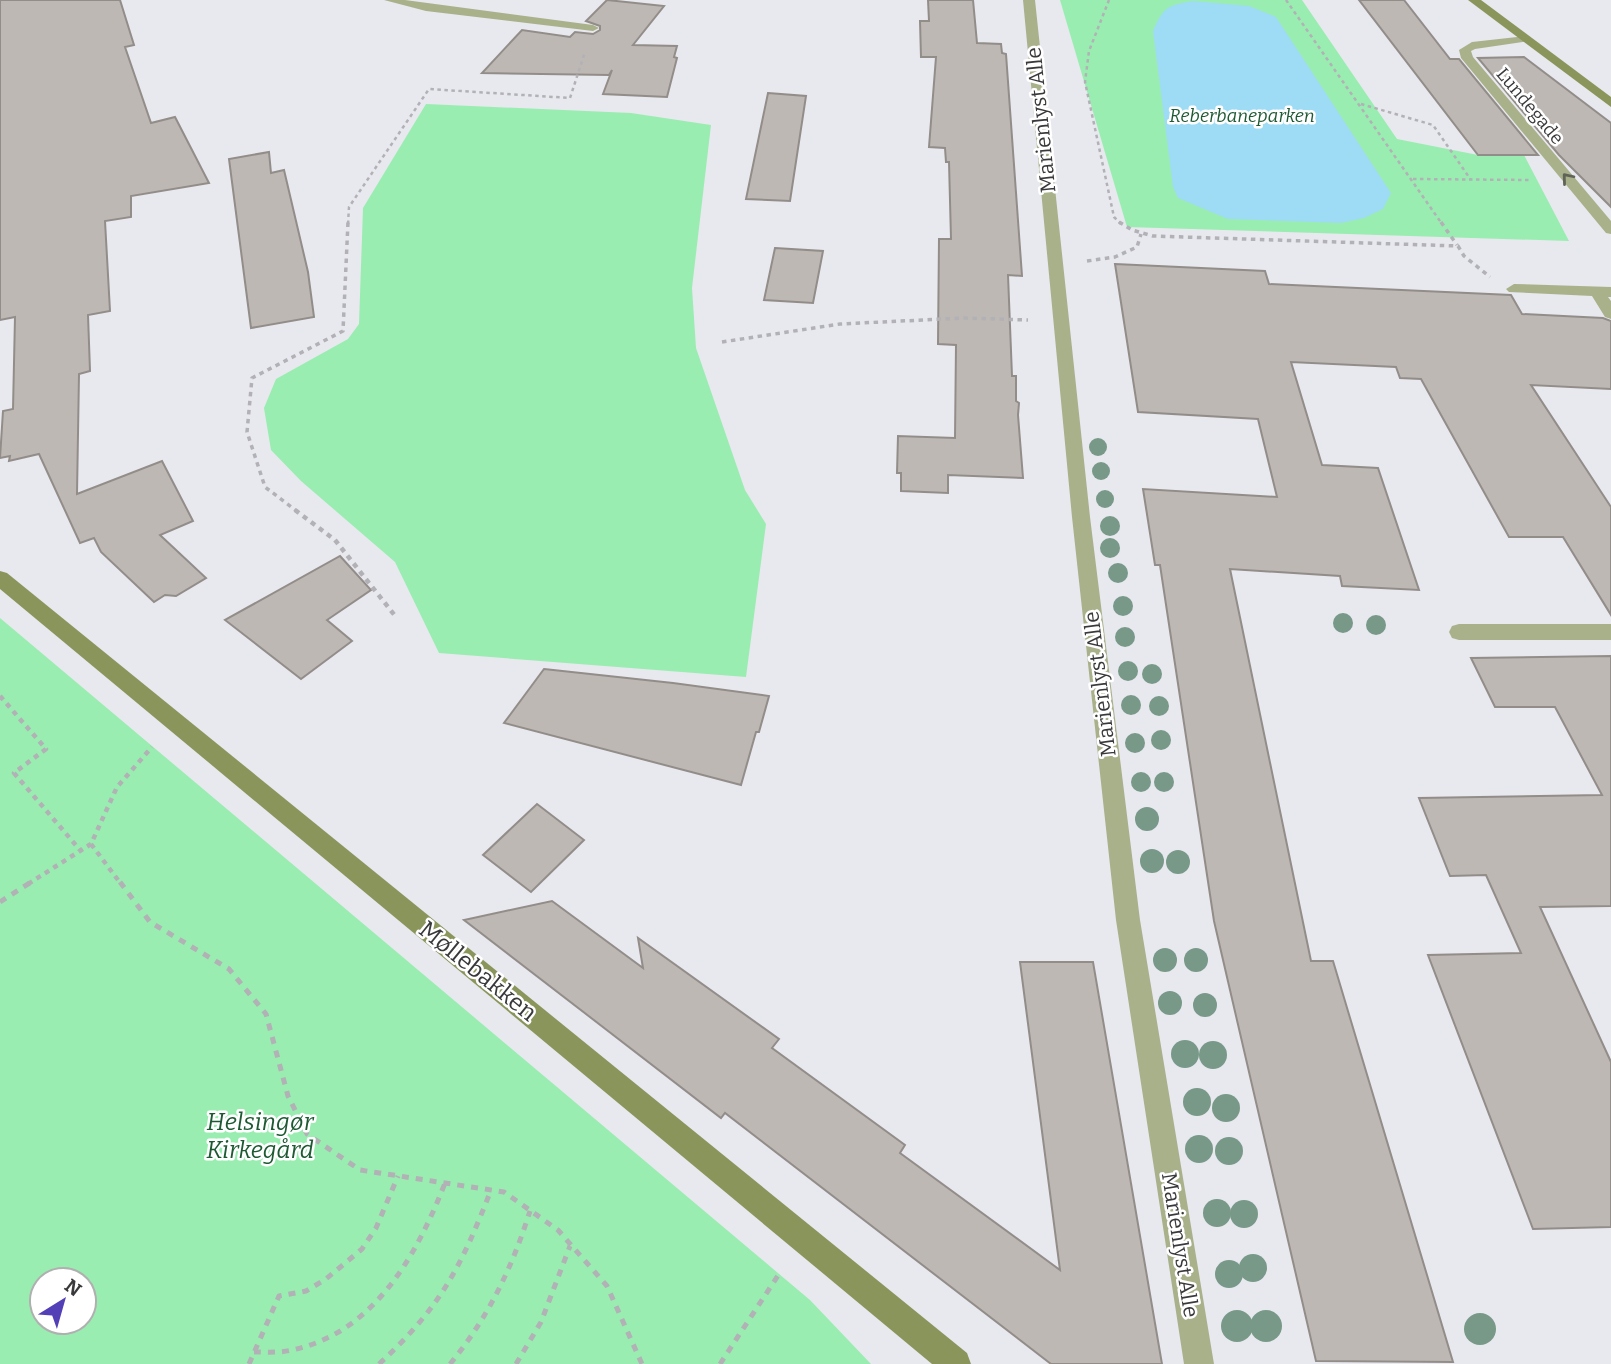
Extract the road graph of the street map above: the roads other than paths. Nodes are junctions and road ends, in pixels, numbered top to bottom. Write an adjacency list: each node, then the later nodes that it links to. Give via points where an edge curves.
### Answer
1 (390, 0): 4 (street)
2 (1029, 0): 15 (street, Marienlyst Alle, via 1128,920)
3 (1474, 0): 5 (street)
4 (593, 28)
5 (1525, 39): 6 (street); 7 (street, Lundegade, one-way to 5, via 1467,58 1465,50 1472,46)
6 (1611, 103)
7 (1611, 230)
8 (1514, 289): 9 (street)
9 (1604, 291): 10 (street)
10 (1611, 314)
11 (0, 578): 14 (street, Møllebakken)
12 (1459, 632): 13 (street)
13 (1611, 632)
14 (957, 1364)
15 (1199, 1364)

